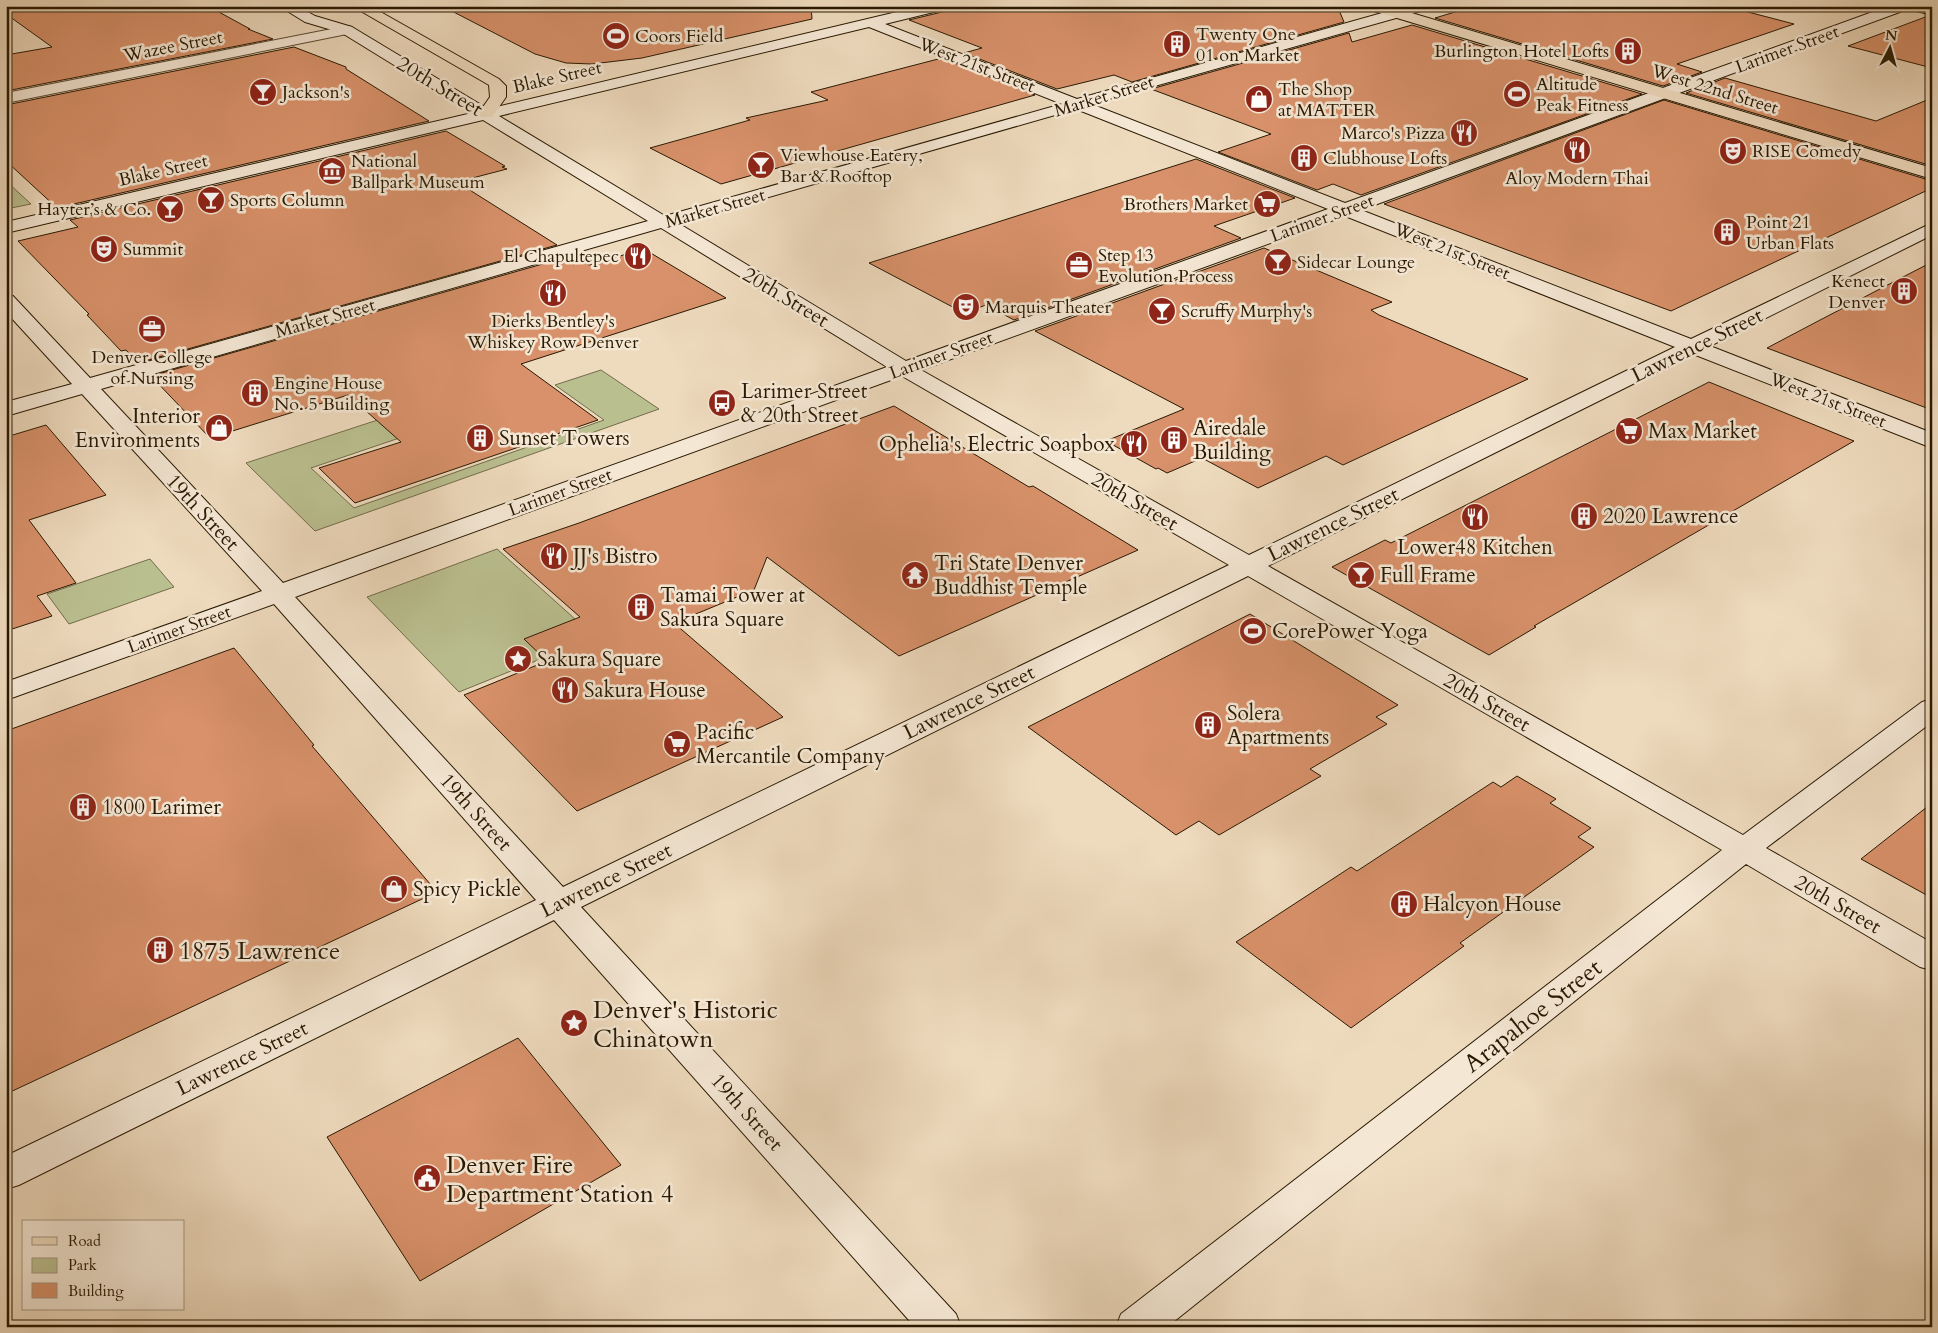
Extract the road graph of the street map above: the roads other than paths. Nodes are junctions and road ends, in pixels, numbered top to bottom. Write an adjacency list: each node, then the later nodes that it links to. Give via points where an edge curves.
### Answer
1 (286, 6): 12 (street, 20th Street, via 310,19)
2 (359, 6): 16 (main road, via 494,82 499,90 498,97)
3 (941, 6): 11 (street, Blake Street)
4 (1372, 6): 10 (main road, West 22nd Street)
5 (1423, 6): 10 (street, Market Street)
6 (1903, 6): 13 (street, Larimer Street)
7 (1914, 6): 8 (main road)
8 (1932, 10)
9 (339, 14): 12 (street)
10 (1397, 14): 13 (main road, West 22nd Street); 15 (street, Market Street)
11 (871, 23): 15 (street, West 21st Street); 16 (street, Blake Street)
12 (347, 30): 14 (street, Wazee Street); 16 (street, 20th Street)
13 (1663, 94): 17 (main road, West 22nd Street); 18 (street, Larimer Street)
14 (6, 98)
15 (1078, 104): 18 (street, West 21st Street); 19 (street, Market Street)
16 (486, 114): 19 (street, 20th Street); 20 (street, Blake Street)
17 (1932, 174)
18 (1345, 210): 23 (street, West 21st Street); 24 (street, Larimer Street)
19 (663, 222): 24 (street, 20th Street); 25 (street, Market Street)
20 (6, 228)
21 (1932, 228): 23 (street, Lawrence Street)
22 (6, 300): 25 (street, 19th Street)
23 (1694, 347): 27 (street, West 21st Street); 28 (street, Lawrence Street)
24 (903, 368): 28 (street, 20th Street); 29 (street, Larimer Street)
25 (86, 387): 26 (street, Market Street); 29 (street, 19th Street)
26 (6, 410)
27 (1932, 441)
28 (1248, 565): 32 (street, 20th Street); 33 (street, Lawrence Street)
29 (278, 593): 30 (street, Larimer Street); 33 (street, 19th Street)
30 (6, 692)
31 (1932, 708): 32 (street, Arapahoe Street)
32 (1744, 849): 34 (street, 20th Street); 37 (street, Arapahoe Street)
33 (558, 903): 35 (street, Lawrence Street); 36 (street, 19th Street)
34 (1932, 958)
35 (6, 1174)
36 (941, 1327)
37 (1136, 1327)

